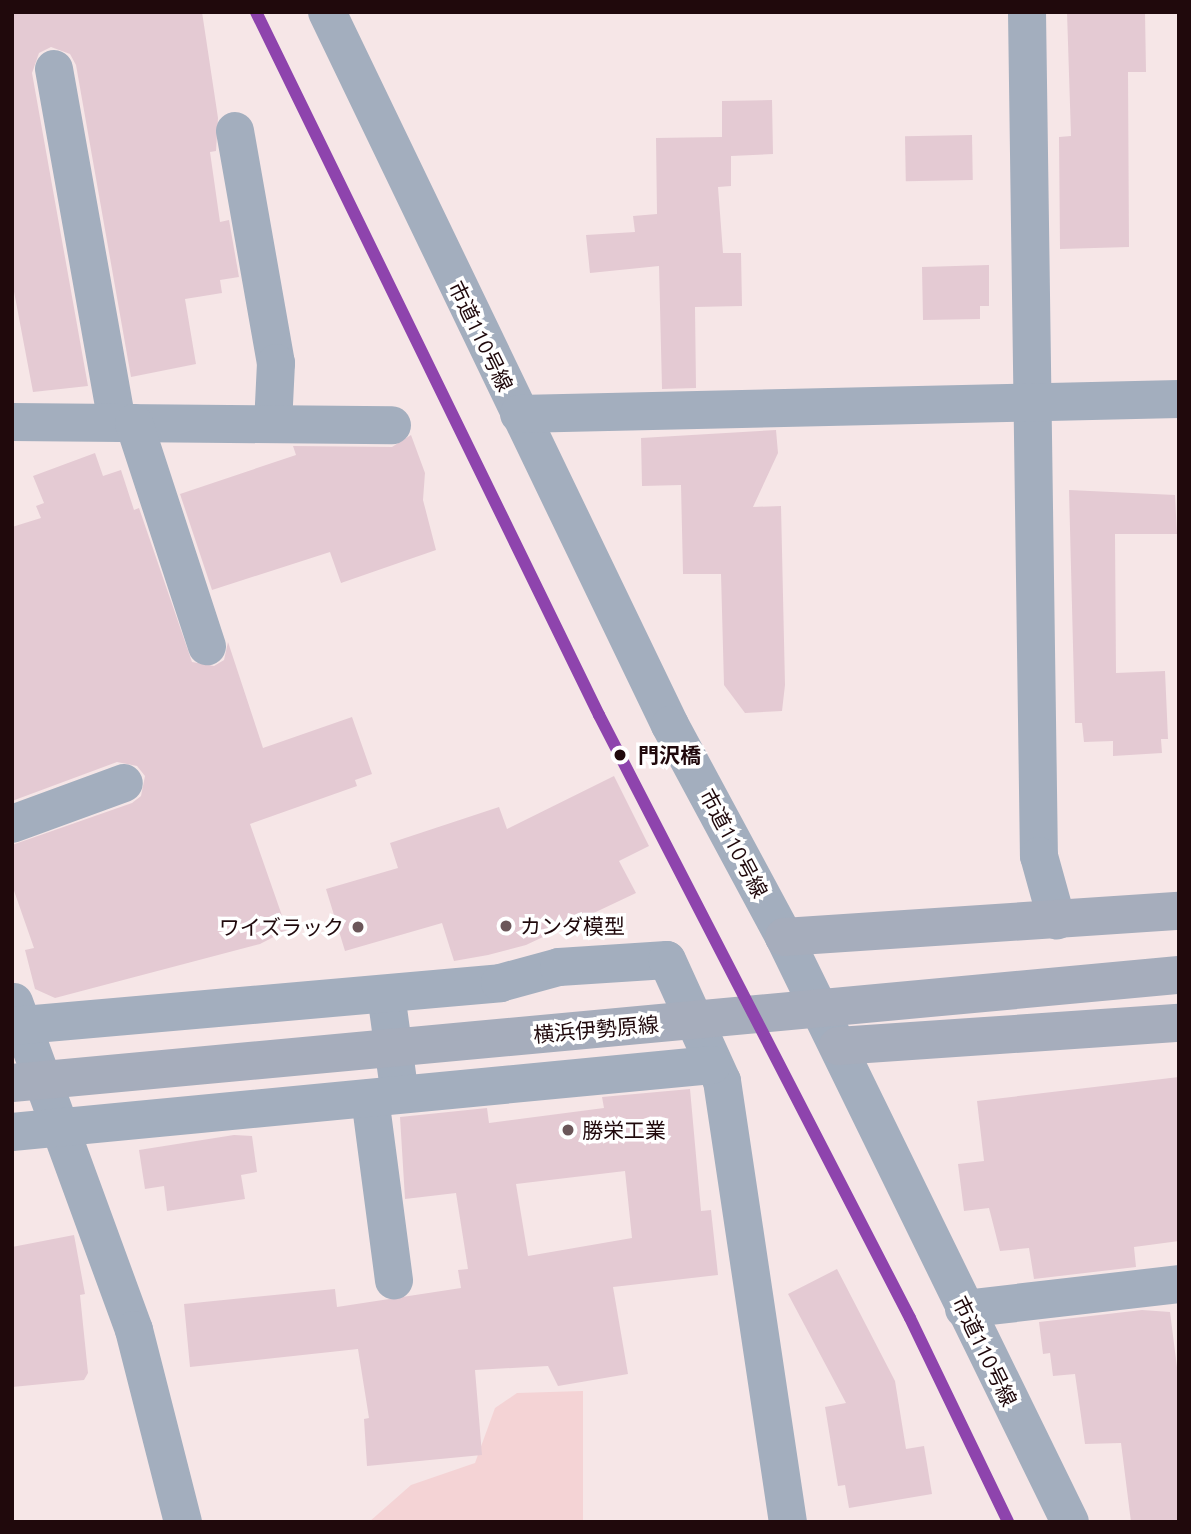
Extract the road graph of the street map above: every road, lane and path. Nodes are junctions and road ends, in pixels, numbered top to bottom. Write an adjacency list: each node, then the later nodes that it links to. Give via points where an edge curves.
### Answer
1 (327, 12): 7 (street, 市道110号線)
2 (1027, 12): 6 (street)
3 (54, 69): 9 (street)
4 (235, 131): 10 (street, via 276,363)
5 (1179, 399): 6 (street)
6 (1035, 402): 7 (street); 16 (street, via 1039,856)
7 (519, 414): 17 (street, 市道110号線, via 670,724)
8 (12, 422): 9 (street)
9 (126, 422): 10 (street); 12 (street)
10 (273, 424): 11 (street)
11 (392, 425)
12 (207, 646)
13 (124, 783): 14 (street)
14 (12, 824)
15 (1179, 911): 16 (main road)
16 (1057, 921): 17 (main road)
17 (784, 937): 22 (street, 市道110号線)
18 (1179, 975): 24 (main road, 横浜伊勢原線, bridge)
19 (386, 994): 20 (street); 23 (street, via 521,981 559,967 667,960); 25 (street)
20 (16, 1017): 26 (street)
21 (1179, 1023): 22 (main road)
22 (838, 1046): 30 (street, 市道110号線)
23 (712, 1065): 25 (street); 32 (street, via 722,1081)
24 (12, 1083)
25 (385, 1096): 26 (street); 28 (street)
26 (64, 1127): 27 (street); 31 (street, via 134,1329)
27 (12, 1132)
28 (394, 1280)
29 (1179, 1284): 30 (street)
30 (964, 1309): 33 (street, 市道110号線)
31 (183, 1522)
32 (788, 1522)
33 (1070, 1522)

